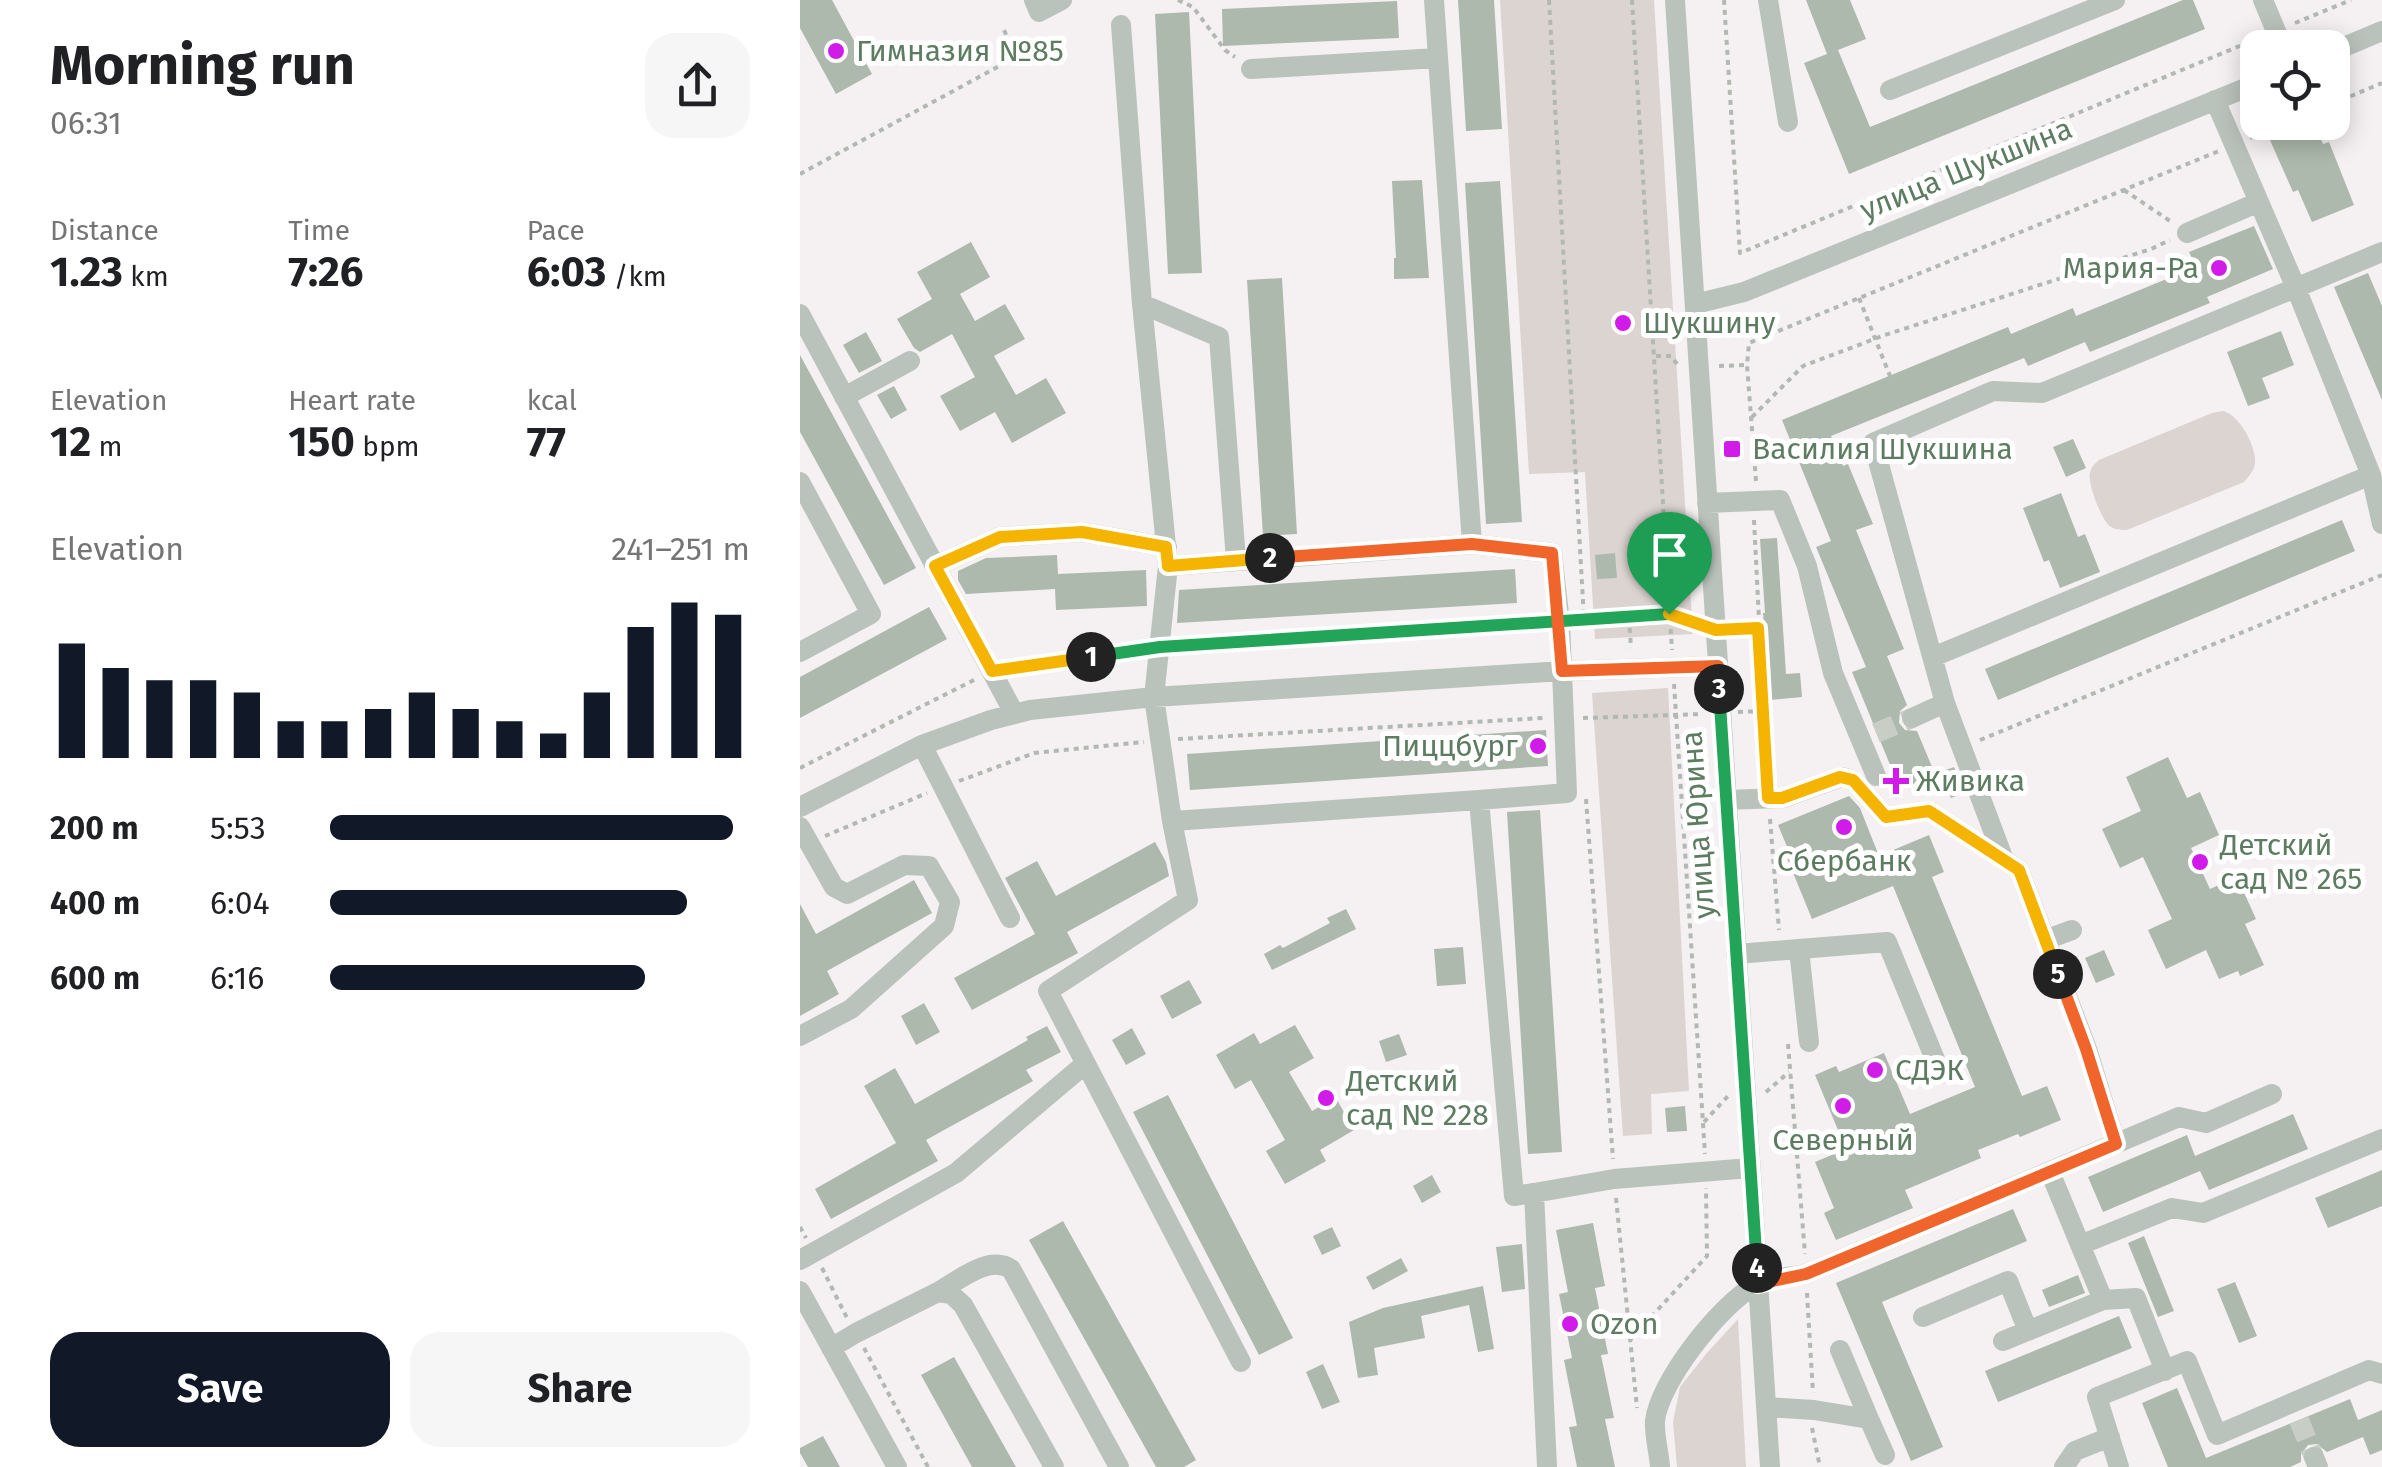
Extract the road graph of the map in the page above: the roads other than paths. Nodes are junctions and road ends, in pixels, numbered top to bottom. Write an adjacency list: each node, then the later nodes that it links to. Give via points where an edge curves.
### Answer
1 (1034, 0): 2 (street, via 1039,12)
2 (1062, 0)
3 (1434, 0): 12 (street)
4 (1675, 0): 23 (street, улица Юрина)
5 (1768, 0): 17 (street)
6 (2115, 0): 14 (street)
7 (2263, 0): 9 (street)
8 (1121, 25): 22 (street)
9 (2276, 30)
10 (2382, 31): 11 (street)
11 (2350, 44)
12 (1438, 58): 13 (street); 31 (street)
13 (1251, 69)
14 (1890, 90)
15 (2240, 90): 16 (street, улица Шукшина)
16 (2216, 100): 18 (street); 23 (street, улица Шукшина, via 1744,292)
17 (1788, 122)
18 (2258, 202): 19 (street); 21 (street)
19 (2187, 232)
20 (2382, 252): 21 (street)
21 (2296, 288): 27 (street); 36 (street, via 2042,393 1993,391 1873,442)
22 (1142, 304): 32 (street); 33 (street, via 1219,336)
23 (1694, 304): 29 (street, улица Юрина)
24 (800, 314): 26 (street)
25 (910, 360): 26 (street)
26 (844, 397): 34 (street)
27 (2372, 474): 30 (street); 36 (street)
28 (800, 482): 35 (street, via 872,614)
29 (1708, 503): 37 (street, улица Юрина); 44 (street, via 1780,500 1807,566 1833,673 1868,736)
30 (2382, 524)
31 (1472, 544): 33 (street); 38 (street, via 1552,553)
32 (1167, 557): 33 (street); 34 (street, via 1082,532 1000,537); 39 (street)
33 (1236, 560)
34 (935, 566): 41 (street)
35 (800, 652)
36 (1932, 657): 40 (street)
37 (1718, 666): 38 (street); 46 (street, улица Юрина)
38 (1562, 671): 39 (street); 45 (street, via 1567,793)
39 (1154, 697): 41 (street); 49 (street)
40 (1945, 704): 42 (street); 53 (street, via 2004,860 2019,870)
41 (1014, 713): 43 (street)
42 (1912, 718)
43 (922, 745): 47 (street); 51 (street)
44 (1876, 776)
45 (1479, 800): 49 (street); 65 (street, via 1514,1196)
46 (1727, 800): 48 (street, via 1782,798 1840,777 1853,780); 55 (street, улица Юрина)
47 (800, 807)
48 (1886, 817)
49 (1172, 821): 58 (street, via 1188,900 1048,991)
50 (804, 835): 56 (street, via 834,888 847,894 904,865 929,866 950,902 944,926 852,1009)
51 (1010, 918)
52 (2072, 930): 53 (street)
53 (2045, 940): 62 (street)
54 (1790, 950): 55 (street); 57 (street); 59 (street, via 1887,942)
55 (1736, 954): 63 (street, улица Юрина)
56 (800, 1036)
57 (1809, 1042)
58 (1085, 1064): 67 (street, via 956,1173); 77 (street)
59 (1941, 1074)
60 (2272, 1094): 62 (street, via 2206,1123 2178,1117)
61 (2382, 1139): 66 (street, via 2203,1213 2172,1208)
62 (2116, 1144): 64 (street)
63 (1750, 1168): 65 (street); 68 (street, улица Юрина)
64 (2050, 1172): 66 (street); 68 (street, via 1806,1274)
65 (1534, 1192): 87 (street)
66 (2080, 1245): 71 (street)
67 (800, 1260)
68 (1758, 1284): 80 (street, улица Юрина); 88 (street, via 1720,1314 1668,1383 1655,1420)
69 (800, 1292): 75 (street)
70 (938, 1292): 75 (street); 85 (street, via 962,1305); 86 (street, via 988,1264 1011,1269)
71 (2103, 1300): 73 (street); 78 (street, via 2136,1298)
72 (1923, 1317): 73 (street, via 2008,1281)
73 (2028, 1330): 74 (street)
74 (2003, 1341)
75 (832, 1348): 84 (street)
76 (1840, 1350): 81 (street)
77 (1241, 1362)
78 (2165, 1371): 79 (street, via 2187,1361 2217,1435 2296,1412 2370,1370); 82 (street, via 2097,1397)
79 (2382, 1374)
80 (1766, 1407): 81 (street); 89 (street, улица Юрина)
81 (1870, 1419): 83 (street)
82 (2110, 1437): 90 (street, via 2076,1451); 91 (street)
83 (1885, 1455)
84 (897, 1467)
85 (1054, 1467)
86 (1119, 1467)
87 (1547, 1467)
88 (1660, 1467)
89 (1770, 1467)
90 (2064, 1467)
91 (2120, 1467)

